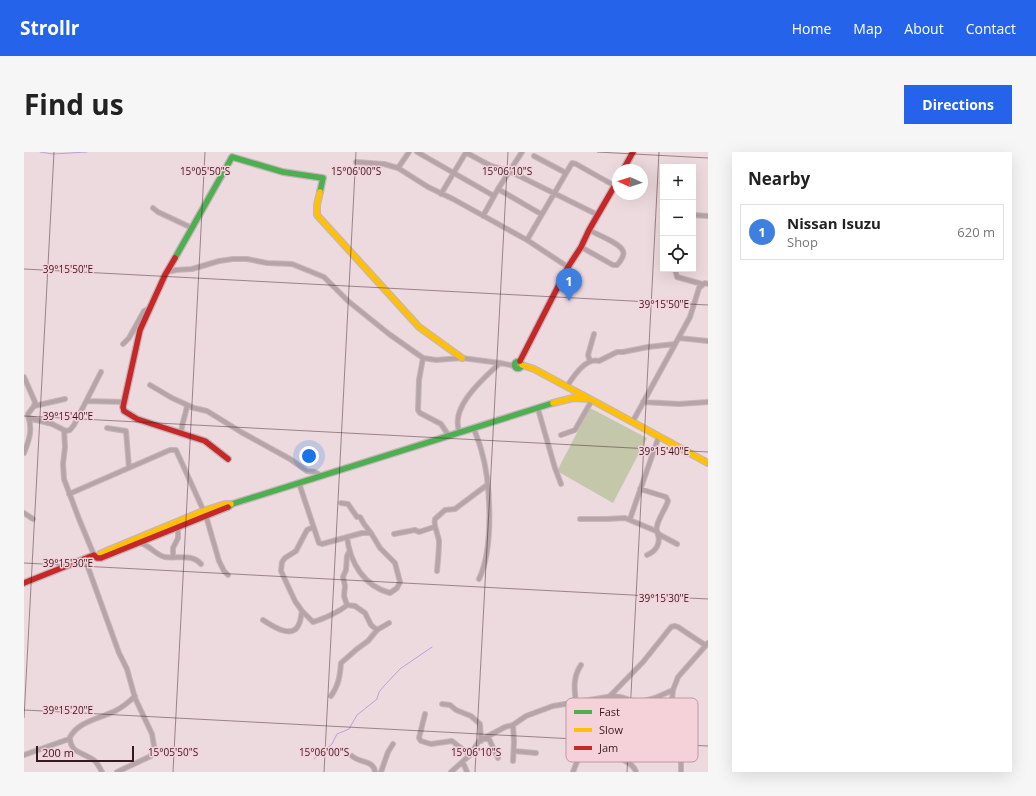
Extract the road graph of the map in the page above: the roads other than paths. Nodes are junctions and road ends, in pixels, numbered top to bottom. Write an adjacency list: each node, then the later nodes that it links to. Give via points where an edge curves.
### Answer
1 (409, 152): 8 (street)
2 (417, 152): 10 (street)
3 (522, 152): 9 (street)
4 (633, 152): 7 (street)
5 (534, 156): 11 (street)
6 (356, 162): 8 (street)
7 (626, 164)
8 (398, 168): 15 (street)
9 (509, 171): 10 (street, via 496,168 467,153); 13 (street); 16 (street)
10 (453, 173): 15 (street); 17 (street)
11 (566, 173): 12 (street, via 574,163); 16 (street)
12 (612, 184)
13 (498, 189): 17 (street); 19 (street)
14 (612, 191): 20 (street)
15 (441, 194): 22 (street)
16 (554, 194): 19 (street); 20 (street)
17 (494, 196): 22 (street)
18 (153, 208): 24 (street)
19 (541, 214): 26 (street)
20 (598, 215): 25 (street)
21 (696, 215): 23 (street)
22 (483, 216): 26 (street)
23 (708, 216)
24 (192, 228): 29 (street); 40 (street, via 232,158 283,172 323,178 318,195 317,215 419,327)
25 (589, 230): 27 (street); 27 (street, via 619,246 624,254 615,266)
26 (527, 240): 28 (street)
27 (581, 247): 28 (street)
28 (568, 267): 43 (street)
29 (167, 272): 33 (street); 39 (street, via 233,259 292,264 324,277 348,301)
30 (676, 272): 31 (street, via 677,278)
31 (702, 284): 32 (street); 35 (street)
32 (708, 284)
33 (148, 309): 37 (street, via 144,311); 52 (street, via 140,330)
34 (594, 334): 41 (street, via 588,355)
35 (679, 338): 36 (street); 38 (street)
36 (708, 340)
37 (124, 344)
38 (675, 344): 41 (street, via 617,352 599,361); 53 (street)
39 (423, 358): 40 (street); 66 (street, via 418,410 441,424)
40 (462, 358): 42 (street)
41 (590, 361): 48 (street)
42 (500, 363): 44 (street); 63 (street, via 478,383 466,399 457,420)
43 (521, 363): 44 (street, via 516,362); 48 (street)
44 (515, 366)
45 (101, 372): 51 (street)
46 (24, 377): 56 (street, via 35,401)
47 (150, 385): 55 (street)
48 (567, 386): 50 (street)
49 (65, 399): 56 (street)
50 (591, 399): 57 (street, via 573,398); 59 (street); 65 (street, via 575,430)
51 (87, 401): 52 (street); 62 (street, via 74,425 70,430)
52 (124, 402): 64 (street, via 124,411 134,417)
53 (643, 402): 54 (street); 59 (street)
54 (708, 402)
55 (188, 405): 64 (street); 72 (street, via 207,411 307,470)
56 (34, 406): 58 (street)
57 (538, 409): 61 (street); 74 (street)
58 (27, 416): 62 (street); 68 (street, via 31,422)
59 (633, 421): 67 (street)
60 (107, 428): 71 (street, via 125,430)
61 (474, 429): 63 (street); 75 (street, via 481,450)
62 (64, 430): 77 (street, via 63,473)
63 (460, 433): 66 (street)
64 (181, 434): 69 (street, via 205,441)
65 (561, 435)
66 (449, 436): 72 (street)
67 (659, 436): 70 (street); 76 (street)
68 (24, 452)
69 (228, 459)
70 (708, 463)
71 (129, 468): 77 (street); 80 (street, via 170,450 176,450)
72 (322, 476): 73 (street)
73 (299, 483): 80 (street, via 225,504); 86 (street)
74 (561, 484)
75 (487, 485): 87 (street, via 455,509 445,510 436,517); 102 (street, via 488,540 484,567)
76 (640, 489): 83 (street); 88 (street, via 666,497 668,501)
77 (69, 494): 96 (street)
78 (341, 504): 89 (street, via 348,504)
79 (24, 513): 81 (street)
80 (204, 514): 84 (street); 101 (street, via 219,561)
81 (33, 519)
82 (580, 519): 83 (street)
83 (630, 519): 88 (street)
84 (184, 522): 85 (street); 96 (street)
85 (178, 527): 92 (street); 97 (street)
86 (313, 527): 91 (street, via 319,543 322,544); 105 (street, via 307,530 296,551 285,558 280,567 293,598)
87 (434, 527): 90 (street, via 419,532 415,530); 100 (street, via 439,540)
88 (656, 531): 93 (street); 95 (street, via 659,541 656,549)
89 (371, 533): 91 (street, via 362,532); 94 (street, via 380,548 396,563 400,582 397,588 390,593 374,587 362,575)
90 (394, 534)
91 (347, 537): 94 (street)
92 (138, 543): 96 (street, via 102,558); 97 (street, via 147,545 162,557)
93 (677, 544)
94 (349, 552): 104 (street, via 343,577)
95 (647, 555)
96 (96, 557): 98 (street)
97 (173, 557): 99 (street, via 197,559)
98 (85, 559): 103 (street); 112 (street, via 119,653 127,668)
99 (201, 564)
100 (437, 571)
101 (228, 574)
102 (479, 579)
103 (24, 583)
104 (346, 605): 105 (street, via 315,622); 108 (street, via 355,606 365,613)
105 (302, 611): 106 (street, via 299,625 294,630 281,630)
106 (263, 620)
107 (389, 623): 108 (street)
108 (378, 630): 113 (street, via 368,642 341,663 336,690)
109 (706, 644): 111 (street, via 678,676); 114 (street, via 678,627 671,627 643,662)
110 (581, 665): 115 (street, via 574,684)
111 (673, 690): 118 (street); 119 (street)
112 (135, 696): 124 (street, via 125,705 101,718 84,723); 138 (street, via 153,737 153,752 150,757)
113 (331, 696)
114 (609, 697): 116 (street); 117 (street)
115 (576, 698)
116 (602, 698)
117 (624, 698)
118 (656, 698)
119 (672, 698)
120 (442, 704): 125 (street, via 450,705 471,716 480,724)
121 (566, 704): 123 (street, via 526,716)
122 (425, 714): 130 (street, via 419,738 421,741 431,744 452,741)
123 (513, 725): 125 (street, via 504,727); 127 (street)
124 (70, 739): 129 (street); 137 (street, via 74,748 81,755 93,759)
125 (480, 742): 130 (street); 132 (street, via 488,739)
126 (393, 744): 140 (street)
127 (514, 751): 128 (street); 133 (street)
128 (536, 752)
129 (24, 755)
130 (470, 755): 136 (street)
131 (352, 756): 139 (street, via 372,765)
132 (498, 758)
133 (513, 761)
134 (577, 762): 143 (street)
135 (627, 762): 144 (street)
136 (461, 764): 141 (street); 142 (street)
137 (102, 772)
138 (117, 772)
139 (375, 772)
140 (381, 772)
141 (451, 772)
142 (467, 772)
143 (573, 772)
144 (636, 772)

